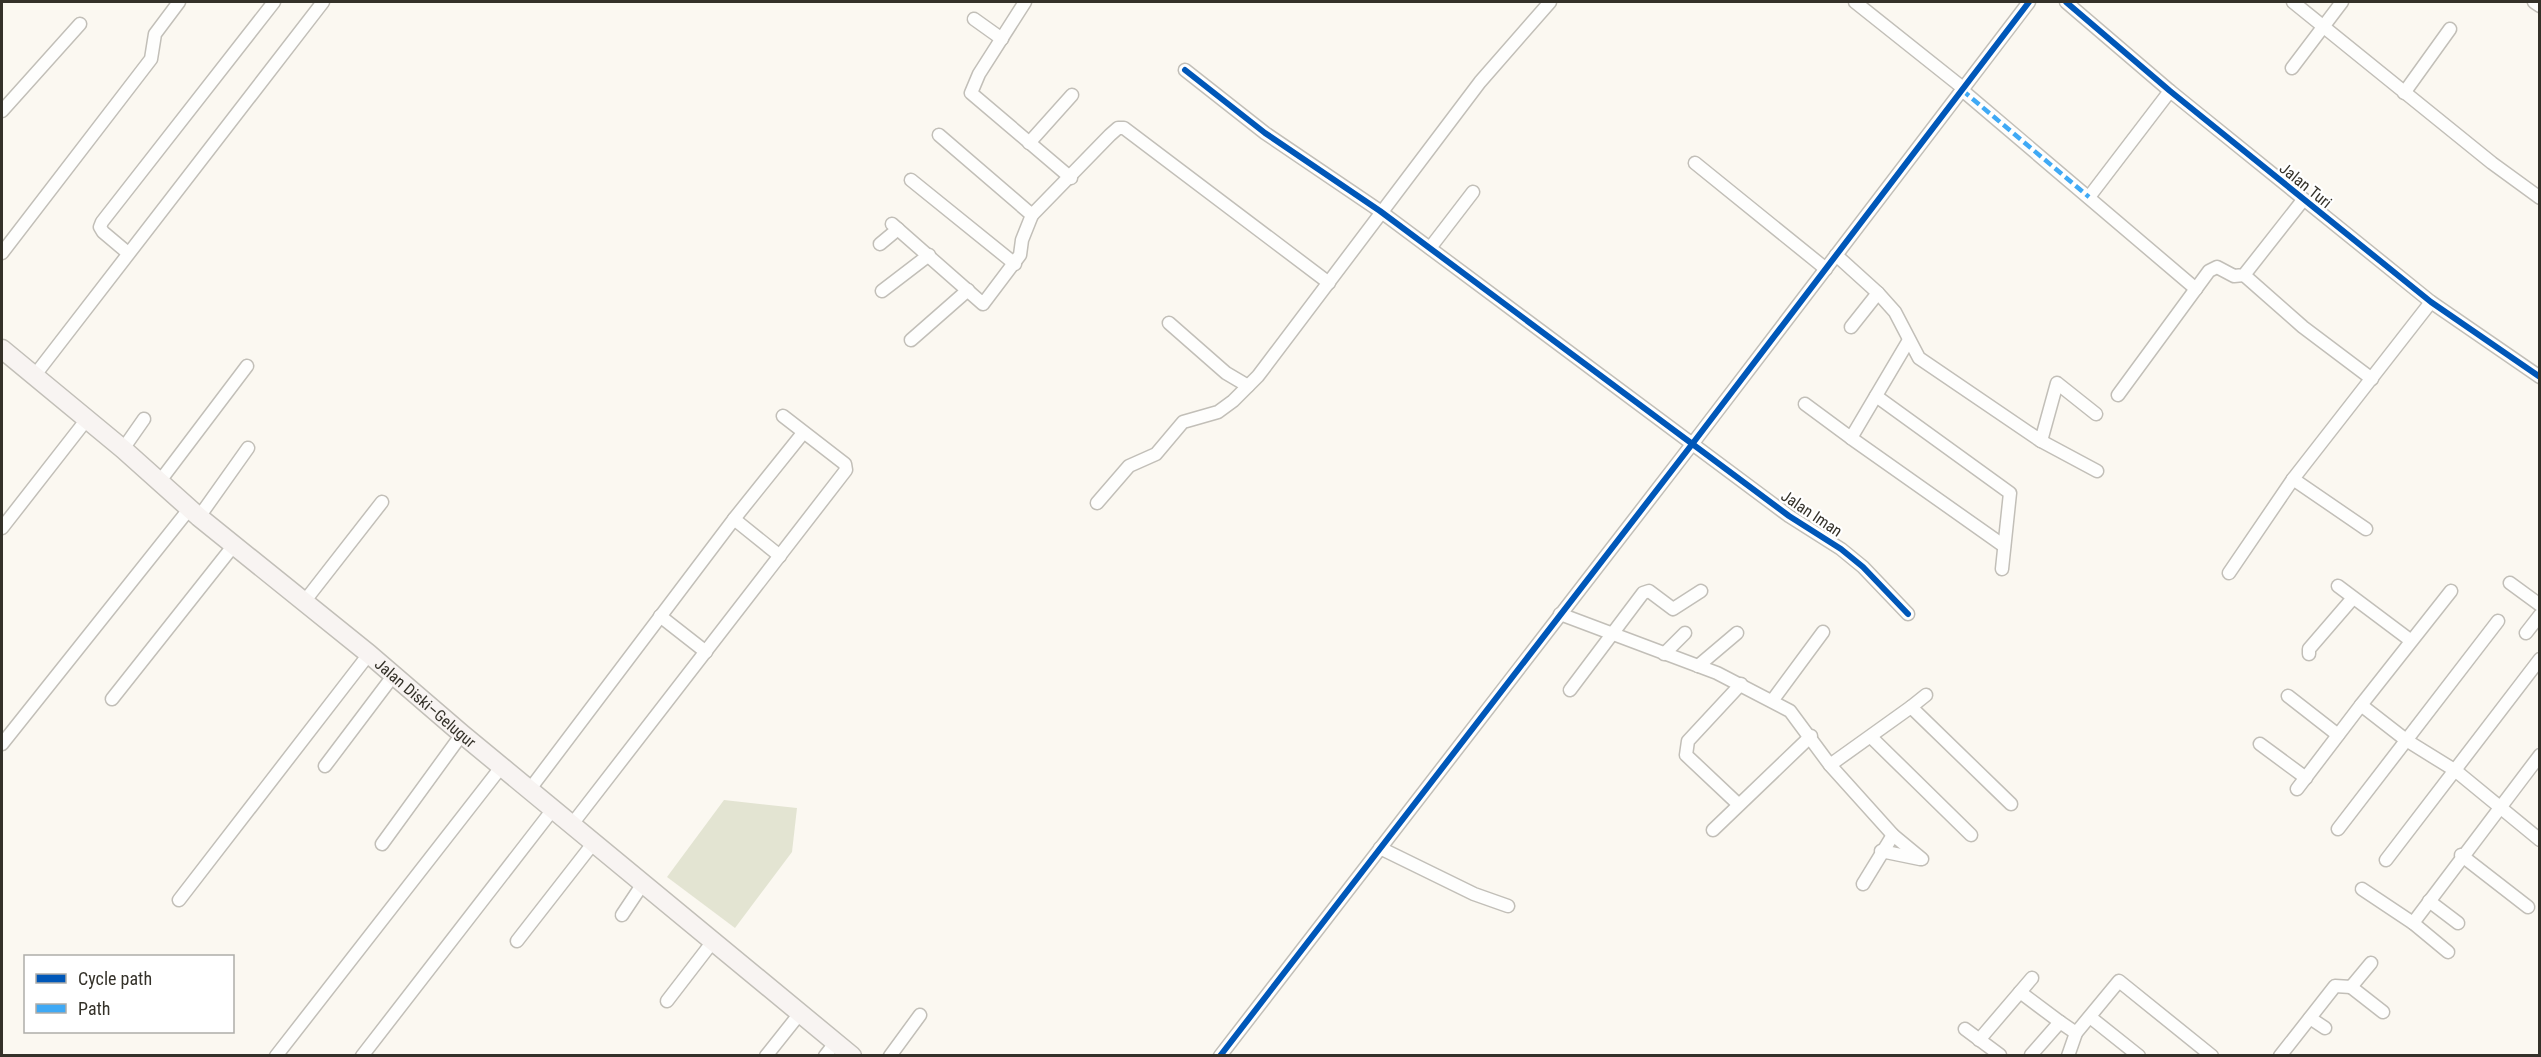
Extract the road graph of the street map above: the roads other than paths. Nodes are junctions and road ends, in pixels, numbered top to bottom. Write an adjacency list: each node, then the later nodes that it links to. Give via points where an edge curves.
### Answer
1 (179, 2): 38 (street, via 155,34 151,59)
2 (274, 2): 39 (street, via 102,222 103,232)
3 (323, 2): 39 (street)
4 (1025, 2): 17 (street)
5 (1550, 2): 34 (street, via 1480,82)
6 (1855, 2): 20 (street)
7 (2029, 2): 20 (street)
8 (2066, 2): 21 (street, Jalan Turi)
9 (2293, 2): 15 (street)
10 (2342, 2): 15 (street)
11 (2534, 2): 12 (street)
12 (2540, 6)
13 (974, 19): 17 (street)
14 (80, 24): 24 (street)
15 (2323, 26): 18 (street); 22 (street)
16 (2450, 29): 22 (street)
17 (1002, 39): 26 (street, via 970,93)
18 (2292, 68)
19 (1185, 70): 34 (street, Jalan Iman, via 1265,133)
20 (1963, 89): 31 (street); 41 (street)
21 (2170, 91): 31 (street); 33 (street, Jalan Turi)
22 (2404, 93): 32 (street)
23 (1072, 95): 26 (street)
24 (2, 111)
25 (939, 135): 35 (street)
26 (1029, 144): 28 (street)
27 (1695, 163): 43 (street)
28 (1071, 178): 35 (street); 45 (street, via 1110,135 1124,128)
29 (911, 180): 42 (street)
30 (1473, 192): 37 (street)
31 (2089, 197): 46 (street)
32 (2540, 198)
33 (2303, 200): 44 (street); 50 (street, Jalan Turi)
34 (1380, 211): 37 (street, Jalan Iman); 45 (street)
35 (1032, 215): 42 (street)
36 (880, 244): 40 (street, via 895,227)
37 (1430, 248): 71 (street, Jalan Iman)
38 (2, 253)
39 (128, 253): 57 (street)
40 (929, 255): 47 (street); 48 (street)
41 (1836, 255): 43 (street); 49 (street)
42 (1015, 264): 47 (street, via 983,304)
43 (1826, 268): 71 (street)
44 (2244, 275): 46 (street, via 2234,276 2222,268 2213,268); 59 (street, via 2303,327)
45 (1329, 283): 60 (street)
46 (2196, 289): 61 (street)
47 (968, 290): 53 (street)
48 (882, 291)
49 (1878, 293): 52 (street); 54 (street, via 1895,312)
50 (2431, 302): 58 (street, Jalan Turi); 59 (street)
51 (1169, 323): 60 (street, via 1226,373)
52 (1851, 327)
53 (911, 340)
54 (1909, 340): 62 (street); 70 (street, via 1919,358)
55 (2, 349): 57 (main road, Jalan Diski–Gelugur)
56 (247, 366): 76 (street)
57 (35, 375): 66 (main road, Jalan Diski–Gelugur)
58 (2540, 377)
59 (2372, 379): 75 (street)
60 (1248, 386): 78 (street, via 1218,412 1183,422 1156,454 1129,466)
61 (2118, 394)
62 (1876, 396): 69 (street); 84 (street, via 2010,493)
63 (1805, 404): 69 (street)
64 (2096, 414): 70 (street, via 2057,383)
65 (783, 416): 68 (street)
66 (87, 418): 73 (main road, Jalan Diski–Gelugur); 81 (street)
67 (144, 419): 73 (street)
68 (803, 433): 80 (street); 85 (street, via 845,464 846,470)
69 (1851, 438): 84 (street)
70 (2041, 441): 74 (street)
71 (1693, 443): 95 (street); 96 (street, Jalan Iman, via 1789,516 1841,549)
72 (248, 448): 79 (street)
73 (123, 449): 76 (main road, Jalan Diski–Gelugur)
74 (2097, 471)
75 (2293, 479): 82 (street); 87 (street)
76 (160, 481): 79 (main road, Jalan Diski–Gelugur)
77 (382, 502): 93 (street)
78 (1097, 503)
79 (195, 513): 83 (main road, Jalan Diski–Gelugur); 126 (street)
80 (734, 519): 85 (street); 98 (street)
81 (2, 528)
82 (2366, 529)
83 (234, 545): 93 (main road, Jalan Diski–Gelugur); 117 (street)
84 (2004, 546): 86 (street)
85 (780, 556): 106 (street)
86 (2002, 569)
87 (2229, 573)
88 (2510, 583): 94 (street)
89 (2338, 586): 92 (street)
90 (1701, 591): 104 (street, via 1673,609 1646,591)
91 (2451, 591): 105 (street)
92 (2353, 598): 105 (street); 109 (street, via 2309,649)
93 (304, 602): 107 (main road, Jalan Diski–Gelugur)
94 (2540, 605)
95 (1560, 614): 104 (street); 148 (street)
96 (1908, 614)
97 (2540, 615): 103 (street)
98 (660, 616): 106 (street); 134 (street)
99 (2498, 621): 125 (street)
100 (1823, 632): 118 (street)
101 (1685, 633): 108 (street)
102 (1737, 633): 111 (street)
103 (2526, 633)
104 (1611, 635): 108 (street); 114 (street)
105 (2410, 640): 119 (street)
106 (705, 652): 140 (street)
107 (369, 654): 112 (main road, Jalan Diski–Gelugur); 155 (street)
108 (1664, 654): 111 (street)
109 (2309, 654)
110 (2540, 659): 132 (street)
111 (1698, 666): 113 (street)
112 (393, 676): 121 (main road, Jalan Diski–Gelugur); 130 (street)
113 (1741, 684): 118 (street); 136 (street, via 1688,741 1685,750)
114 (1570, 690)
115 (1926, 695): 120 (street)
116 (2288, 696): 122 (street)
117 (112, 699)
118 (1772, 700): 123 (street, via 1790,711)
119 (2361, 705): 122 (street); 125 (street)
120 (1911, 707): 124 (street); 137 (street)
121 (462, 734): 131 (main road, Jalan Diski–Gelugur); 147 (street)
122 (2338, 735): 133 (street)
123 (1811, 736): 129 (street); 136 (street)
124 (1872, 738): 129 (street); 144 (street)
125 (2406, 740): 132 (street); 141 (street)
126 (2, 744)
127 (2260, 744): 133 (street)
128 (2540, 755): 138 (street)
129 (1830, 765): 143 (street)
130 (324, 766)
131 (502, 766): 134 (main road, Jalan Diski–Gelugur); 184 (street)
132 (2456, 771): 138 (street); 151 (street)
133 (2306, 778): 135 (street)
134 (530, 789): 139 (main road, Jalan Diski–Gelugur)
135 (2297, 789)
136 (1738, 804): 142 (street)
137 (2012, 804)
138 (2499, 806): 145 (street); 150 (street)
139 (554, 808): 140 (main road, Jalan Diski–Gelugur); 185 (street)
140 (573, 823): 146 (main road, Jalan Diski–Gelugur)
141 (2338, 829)
142 (1713, 830)
143 (1893, 835): 149 (street); 149 (street, via 1922,859)
144 (1971, 835)
145 (2540, 840)
146 (595, 842): 152 (main road, Jalan Diski–Gelugur); 162 (street)
147 (382, 844)
148 (1380, 848): 157 (street, via 1474,894); 189 (street)
149 (1881, 851): 153 (street)
150 (2461, 855): 156 (street); 158 (street)
151 (2386, 860)
152 (644, 882): 159 (street); 163 (main road, Jalan Diski–Gelugur)
153 (1863, 884)
154 (2362, 889): 160 (street)
155 (179, 900)
156 (2429, 901): 160 (street); 161 (street)
157 (1508, 906)
158 (2528, 907)
159 (622, 915)
160 (2413, 922): 164 (street)
161 (2458, 923)
162 (517, 940)
163 (714, 940): 169 (street); 170 (main road, Jalan Diski–Gelugur)
164 (2448, 952)
165 (2371, 963): 167 (street)
166 (2032, 978): 168 (street)
167 (2350, 987): 171 (street); 174 (street, via 2335,987)
168 (2020, 992): 175 (street); 179 (street)
169 (667, 1001)
170 (801, 1012): 180 (main road, Jalan Diski–Gelugur); 186 (street)
171 (2383, 1012)
172 (920, 1015): 188 (street)
173 (2090, 1017): 178 (street); 191 (street); 192 (street, via 2119,981)
174 (2310, 1018): 176 (street); 181 (street)
175 (2060, 1022): 178 (street); 183 (street)
176 (2325, 1028)
177 (1965, 1029): 179 (street)
178 (2076, 1033): 190 (street)
179 (1979, 1040): 182 (street)
180 (830, 1049): 187 (main road, Jalan Diski–Gelugur)
181 (2284, 1054)
182 (2000, 1055)
183 (2031, 1055)
184 (276, 1056)
185 (362, 1056)
186 (766, 1056)
187 (852, 1056)
188 (890, 1056)
189 (1220, 1056)
190 (2068, 1056)
191 (2139, 1056)
192 (2212, 1056)

